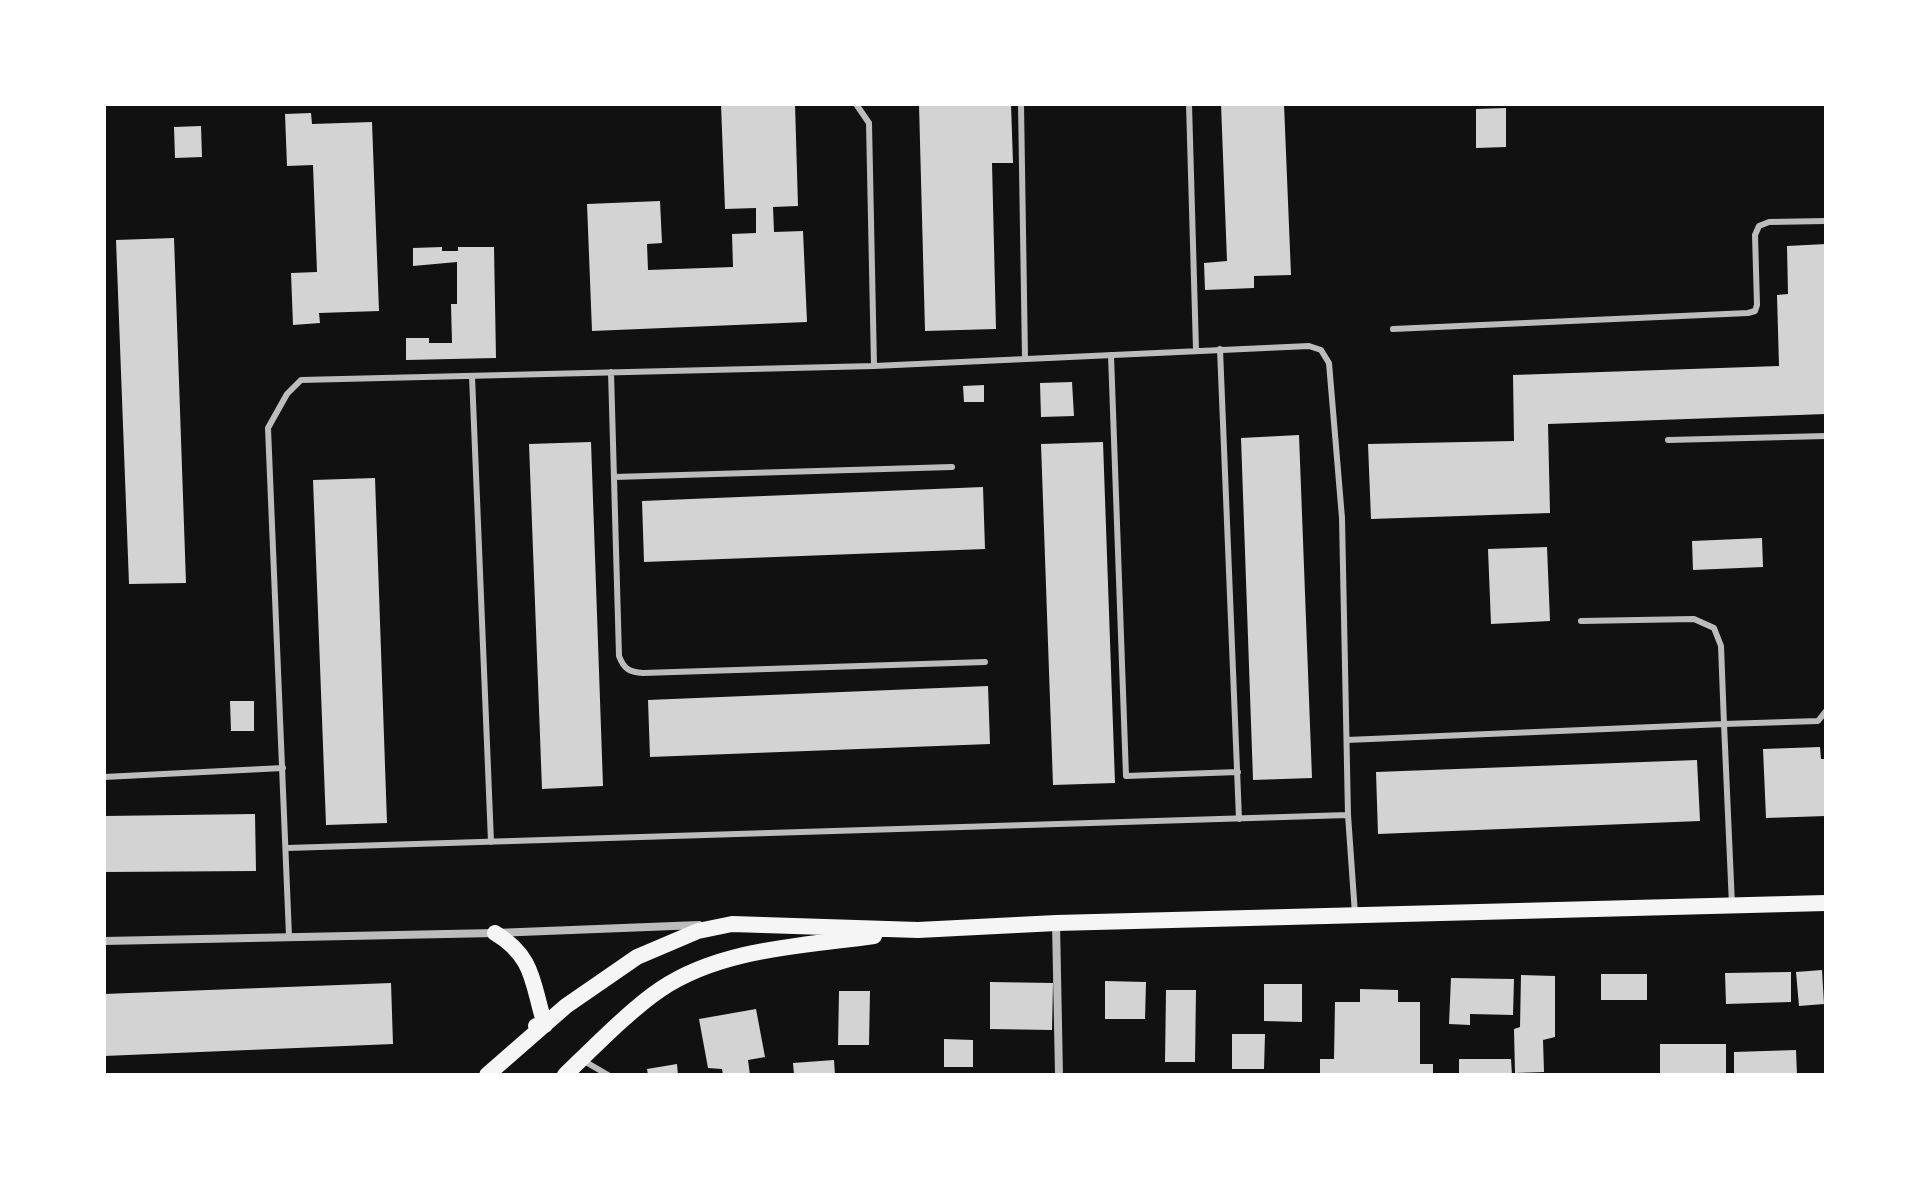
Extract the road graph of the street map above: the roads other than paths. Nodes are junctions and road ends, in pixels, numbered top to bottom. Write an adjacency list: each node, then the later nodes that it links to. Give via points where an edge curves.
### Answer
1 (856, 104): 10 (lane, via 869,123)
2 (1021, 104): 9 (lane)
3 (1189, 104): 7 (lane)
4 (1826, 221): 5 (lane, via 1759,226 1757,305 1748,313)
5 (1393, 329)
6 (1220, 349): 7 (lane); 21 (lane, via 1309,346 1321,350 1329,363 1342,518); 23 (lane)
7 (1196, 350): 8 (lane)
8 (1111, 355): 9 (lane); 23 (lane, via 1126,776)
9 (1025, 359): 10 (lane)
10 (874, 366): 11 (lane)
11 (611, 372): 12 (lane); 16 (lane)
12 (472, 376): 22 (lane, via 301,380 268,428); 27 (lane)
13 (1826, 436): 14 (lane)
14 (1668, 440)
15 (952, 467): 16 (lane)
16 (614, 477): 18 (lane, via 619,656 631,672)
17 (1581, 621): 20 (lane, via 1694,619 1714,628 1721,646)
18 (985, 662)
19 (1826, 711): 20 (lane, via 1818,721)
20 (1724, 724): 21 (lane); 30 (lane)
21 (1347, 740): 25 (lane)
22 (283, 768): 24 (lane); 28 (lane)
23 (1238, 772): 26 (lane)
24 (104, 777)
25 (1348, 815): 26 (lane); 31 (lane)
26 (1239, 819): 27 (lane)
27 (491, 842): 28 (lane)
28 (287, 848): 36 (lane)
29 (1826, 903): 30 (main road)
30 (1732, 906): 31 (main road)
31 (1355, 917): 32 (main road)
32 (1056, 923): 34 (main road); 43 (street)
33 (732, 924): 34 (main road); 35 (street); 38 (main road, via 698,931 637,957)
34 (918, 930): 39 (main road, via 784,949 696,970 660,989)
35 (495, 933): 36 (street); 38 (main road, via 524,956)
36 (289, 936): 37 (street)
37 (104, 941)
38 (545, 1025): 40 (main road)
39 (581, 1059): 41 (main road); 42 (lane)
40 (487, 1075)
41 (565, 1075)
42 (608, 1075)
43 (1059, 1075)

